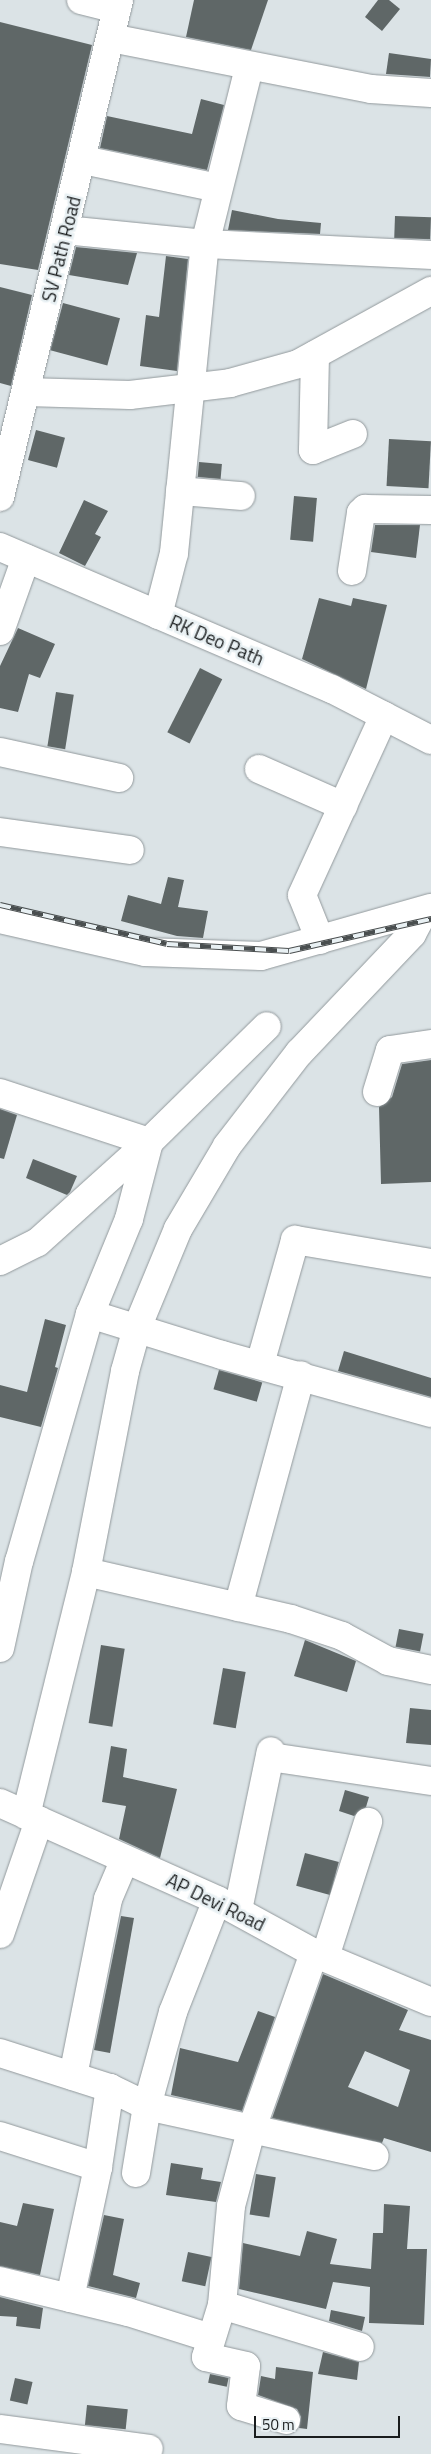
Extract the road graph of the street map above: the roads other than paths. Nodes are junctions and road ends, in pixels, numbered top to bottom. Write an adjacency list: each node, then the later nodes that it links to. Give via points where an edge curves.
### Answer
1 (81, 0): 2 (street)
2 (118, 4): 3 (street, SV Path Road)
3 (111, 38): 4 (street); 6 (street, SV Path Road)
4 (249, 67): 5 (street, via 371,89); 7 (street)
5 (431, 93)
6 (83, 160): 7 (street); 8 (street, SV Path Road)
7 (218, 188): 9 (street)
8 (65, 230): 9 (street); 14 (street, SV Path Road)
9 (205, 244): 10 (street); 13 (street)
10 (431, 255)
11 (431, 291): 12 (street)
12 (314, 355): 13 (street, via 298,364 230,383); 15 (street, via 313,450)
13 (190, 388): 14 (street, via 130,395); 16 (street)
14 (26, 392): 18 (street, SV Path Road)
15 (353, 434)
16 (180, 492): 17 (street); 23 (street, via 174,553)
17 (241, 496)
18 (0, 497)
19 (431, 510): 22 (street, via 365,509 361,513)
20 (0, 547): 21 (street, RK Deo Path)
21 (26, 558): 23 (street, RK Deo Path); 24 (street)
22 (352, 571)
23 (158, 615): 25 (street, RK Deo Path, via 332,689)
24 (0, 631)
25 (384, 716): 26 (street, RK Deo Path); 30 (street)
26 (431, 740)
27 (0, 752): 29 (street)
28 (259, 768): 30 (street)
29 (119, 778)
30 (342, 806): 35 (street, via 302,895)
31 (0, 832): 32 (street)
32 (130, 850)
33 (427, 910): 35 (street); 44 (street, via 412,934 299,1053 227,1146 178,1229)
34 (0, 919): 35 (street, via 145,952 261,956)
35 (320, 940)
36 (267, 1026): 40 (street)
37 (431, 1044): 38 (street, via 390,1050)
38 (377, 1092)
39 (0, 1093): 40 (street)
40 (149, 1142): 41 (street, via 38,1242); 43 (street, via 129,1219)
41 (0, 1261)
42 (431, 1263): 45 (street, via 295,1240)
43 (90, 1314): 44 (street); 50 (street, via 19,1561)
44 (137, 1328): 45 (street); 48 (street, via 104,1467)
45 (260, 1364): 46 (street)
46 (301, 1375): 47 (street); 49 (street)
47 (431, 1413)
48 (86, 1572): 49 (street); 54 (street)
49 (238, 1607): 51 (street, via 291,1619 342,1636 388,1660)
50 (0, 1648)
51 (431, 1670)
52 (431, 1781): 57 (street, via 270,1754)
53 (0, 1803): 54 (street, AP Devi Road)
54 (33, 1818): 56 (street, AP Devi Road); 58 (street)
55 (368, 1822): 59 (street)
56 (125, 1859): 57 (street, AP Devi Road); 62 (street, via 108,1899)
57 (228, 1905): 59 (street, AP Devi Road); 64 (street, via 173,2012)
58 (0, 1934)
59 (320, 1955): 60 (street, AP Devi Road); 65 (street)
60 (431, 2002)
61 (0, 2053): 62 (street)
62 (73, 2076): 63 (street)
63 (110, 2088): 64 (street); 68 (street)
64 (147, 2106): 65 (street); 69 (street)
65 (252, 2132): 67 (street); 72 (street, via 231,2206)
66 (0, 2136): 68 (street)
67 (374, 2156)
68 (98, 2167): 71 (street)
69 (136, 2173)
70 (0, 2281): 71 (street)
71 (70, 2298): 73 (street)
72 (222, 2305): 73 (street); 74 (street)
73 (211, 2338): 75 (street, via 206,2357 246,2366 241,2406)
74 (360, 2347)
75 (286, 2420)
76 (0, 2430): 77 (street)
77 (149, 2450)

